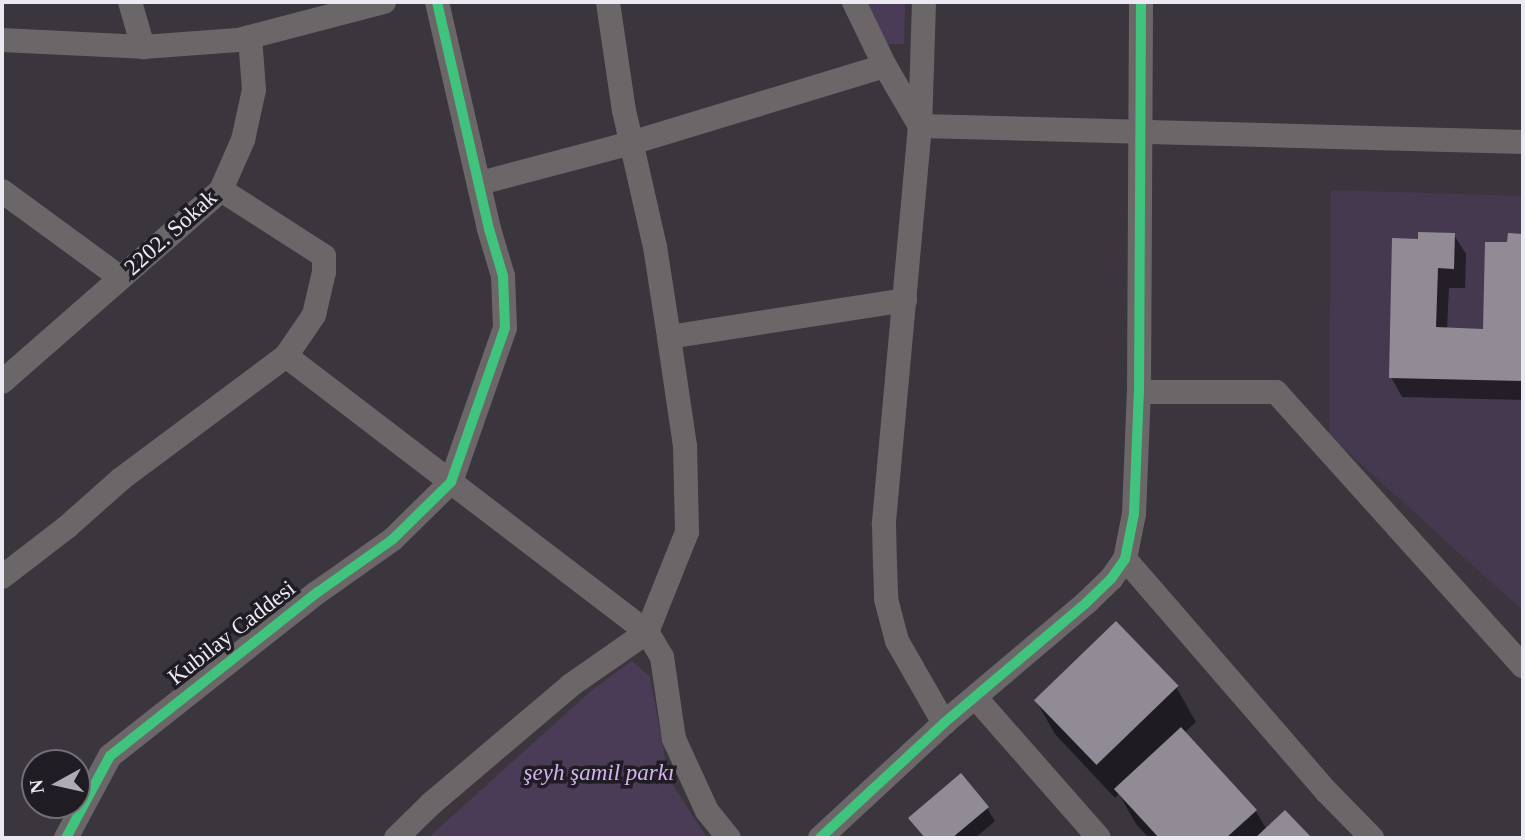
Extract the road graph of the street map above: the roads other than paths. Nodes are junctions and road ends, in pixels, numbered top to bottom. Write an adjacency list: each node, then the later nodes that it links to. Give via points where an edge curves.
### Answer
1 (130, 2): 10 (street)
2 (384, 2): 8 (street)
3 (437, 2): 16 (street)
4 (608, 2): 15 (street)
5 (854, 2): 11 (street)
6 (924, 2): 12 (street)
7 (1142, 2): 13 (street)
8 (250, 37): 10 (street); 17 (street, 2202. Sokak, via 254,90 243,140)
9 (2, 40): 10 (street)
10 (143, 47)
11 (885, 66): 12 (street); 15 (street)
12 (920, 126): 13 (street); 20 (street)
13 (1139, 132): 14 (street); 24 (street)
14 (1523, 142)
15 (631, 143): 16 (street); 21 (street, via 655,247)
16 (480, 183): 25 (street, via 503,276 505,328)
17 (221, 190): 19 (street, 2202. Sokak); 22 (street, via 324,256 314,314)
18 (2, 191): 19 (street)
19 (121, 278): 23 (street, 2202. Sokak)
20 (905, 300): 21 (street); 31 (street, via 884,524 886,599 897,641)
21 (669, 337): 28 (street, via 685,446 687,532)
22 (286, 356): 25 (street); 27 (street, via 121,479)
23 (2, 382)
24 (1139, 392): 26 (street, via 1134,514); 29 (street, via 1276,392)
25 (451, 482): 28 (street); 32 (street, Kubilay Caddesi, via 393,539 318,592 110,756)
26 (1125, 559): 30 (street, via 1086,603); 37 (street, via 1326,792)
27 (2, 576)
28 (647, 632): 33 (street, via 561,693); 34 (street, via 662,657 674,739 707,811)
29 (1523, 666)
30 (976, 698): 31 (street); 36 (street)
31 (944, 723): 35 (street)
32 (66, 838)
33 (396, 838)
34 (729, 838)
35 (820, 838)
36 (1099, 838)
37 (1372, 838)

